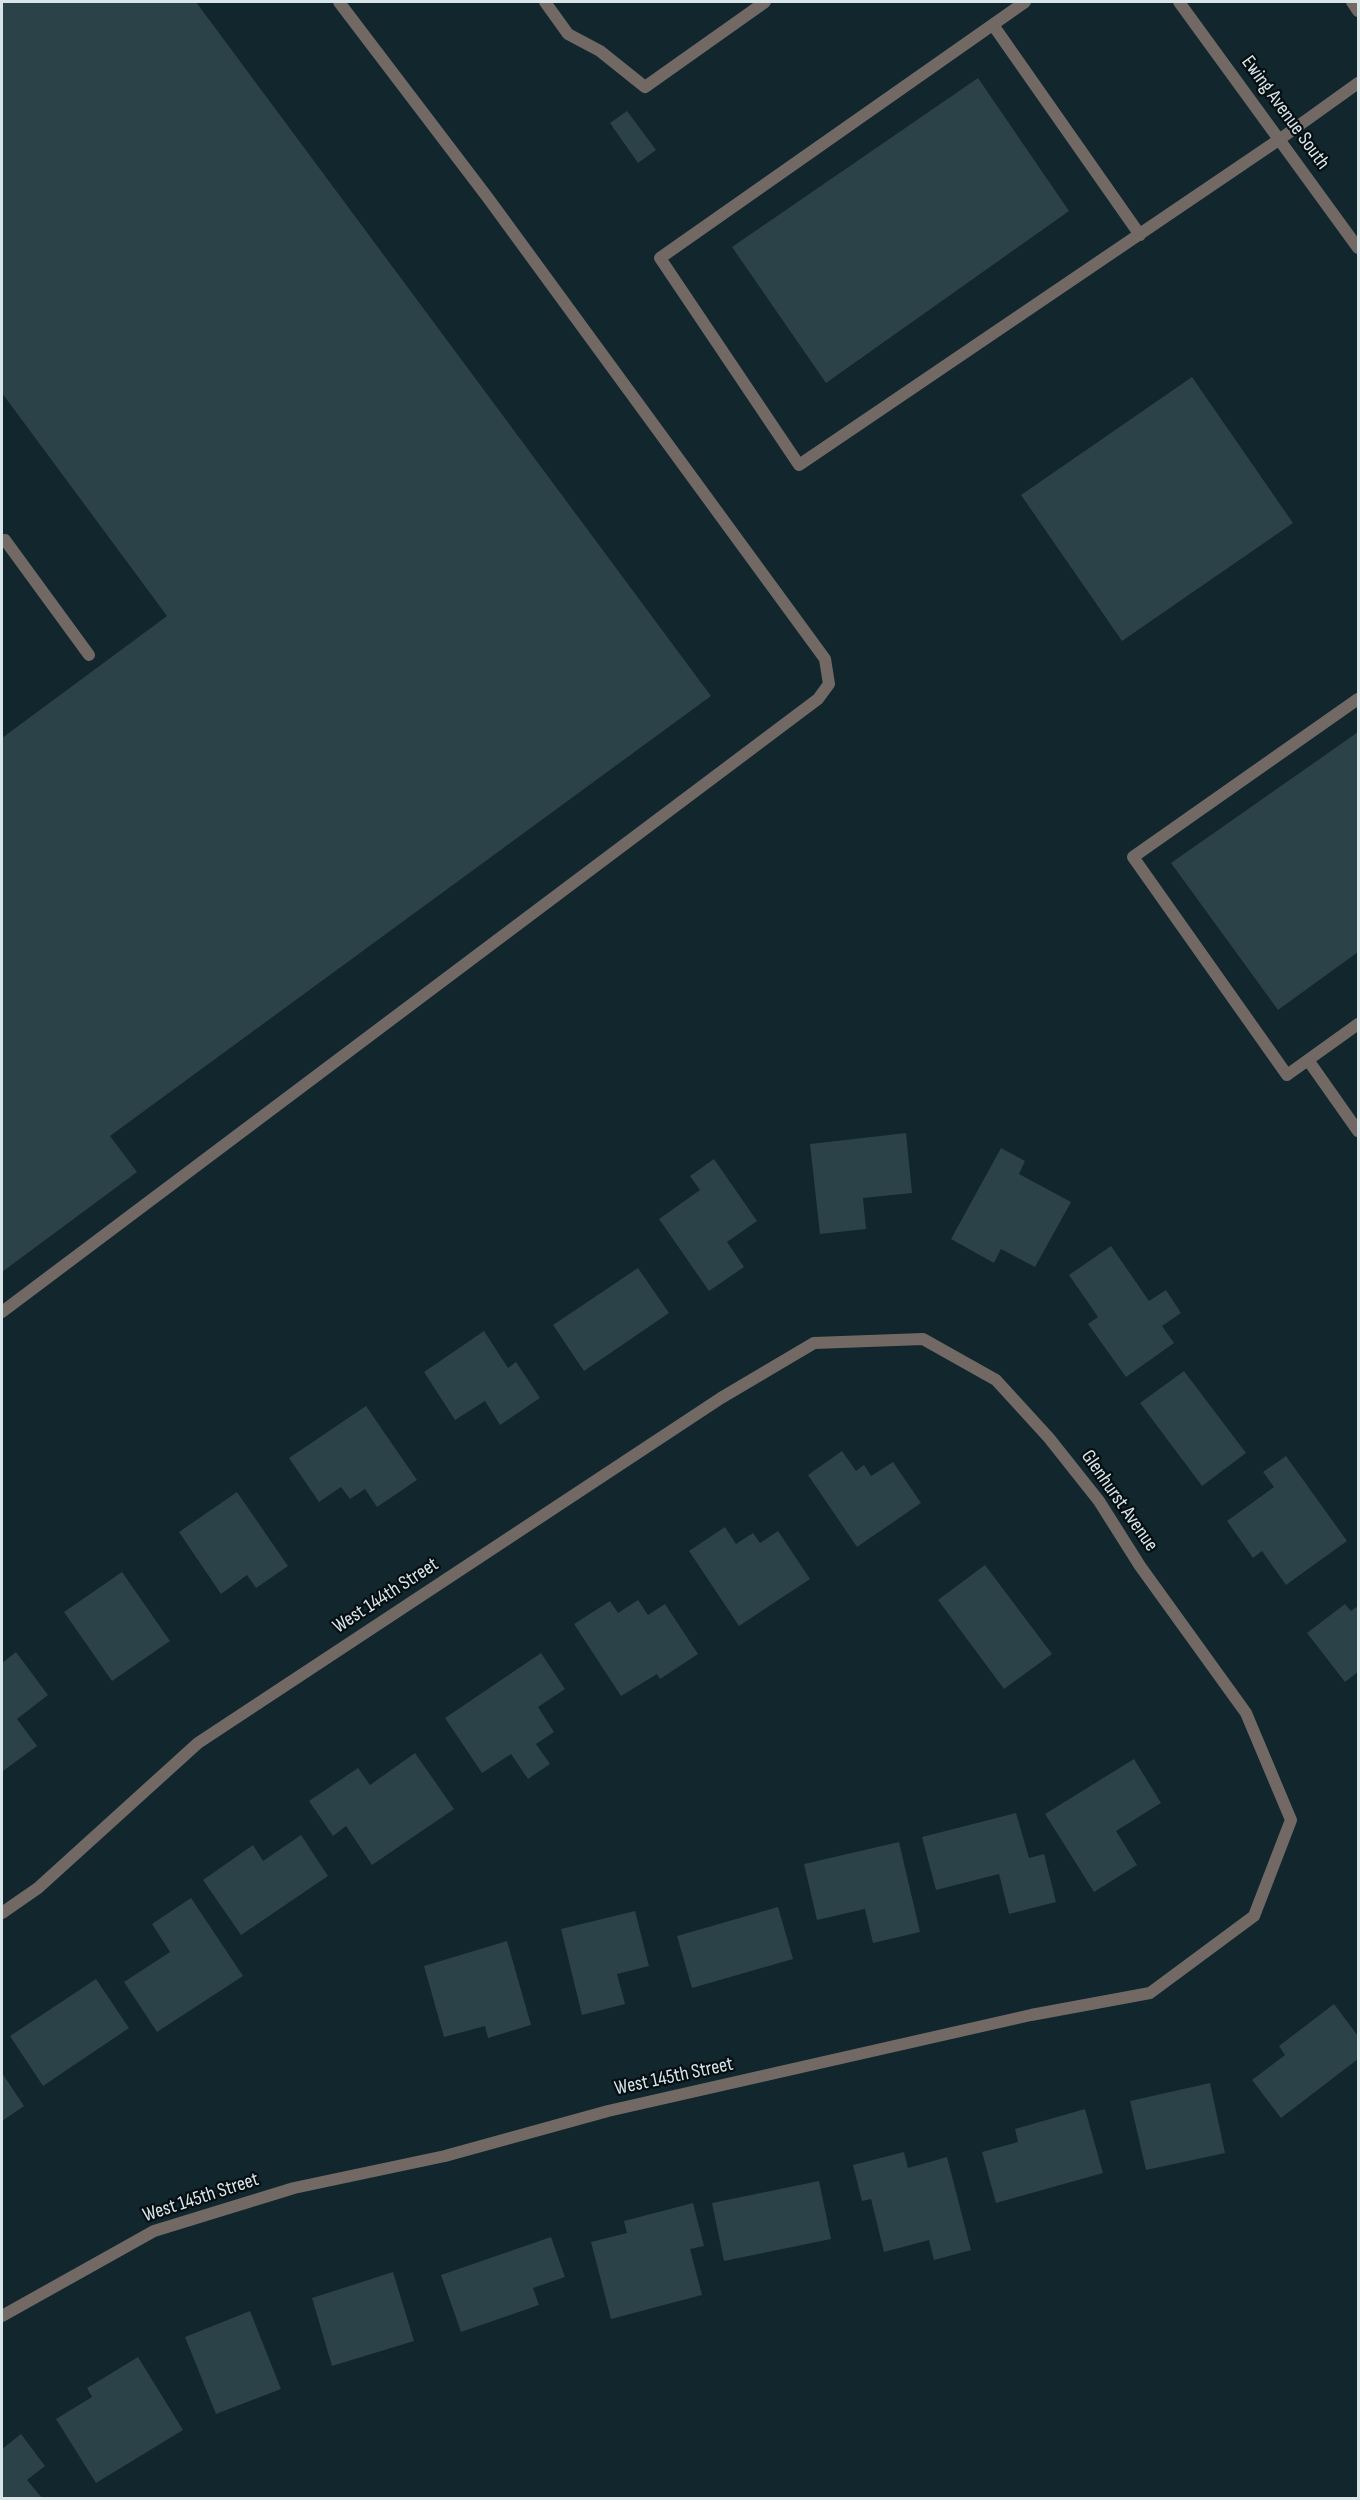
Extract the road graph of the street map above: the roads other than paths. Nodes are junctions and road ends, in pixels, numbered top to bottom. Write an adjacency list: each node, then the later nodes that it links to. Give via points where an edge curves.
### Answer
1 (339, 2): 19 (street, via 488,198 825,659 829,684 809,707)
2 (545, 2): 3 (street, via 568,34 600,51 645,87)
3 (765, 2)
4 (1025, 2): 8 (street)
5 (1179, 2): 10 (street, Ewing Avenue South)
6 (1352, 2): 7 (street)
7 (1359, 11)
8 (993, 25): 11 (street); 11 (street, via 660,258 798,465)
9 (1359, 83): 10 (street)
10 (1280, 139): 11 (street); 12 (street, Ewing Avenue South)
11 (1140, 235)
12 (1359, 248)
13 (2, 542): 14 (street, via 5,540)
14 (89, 655)
15 (1359, 699): 17 (street, via 1133,857 1287,1075)
16 (1359, 1024): 17 (street)
17 (1308, 1060): 18 (street)
18 (1359, 1131)
19 (2, 1312)
20 (814, 1343): 21 (street, Glenhurst Avenue, via 923,1339 996,1380 1099,1501 1140,1566 1246,1713); 22 (street, West 144th Street, via 721,1398 198,1743 38,1888)
21 (1291, 1820): 23 (street, West 145th Street, via 1254,1916 1150,1993 608,2111 445,2156 294,2188 154,2231)
22 (2, 1913)
23 (2, 2316)

